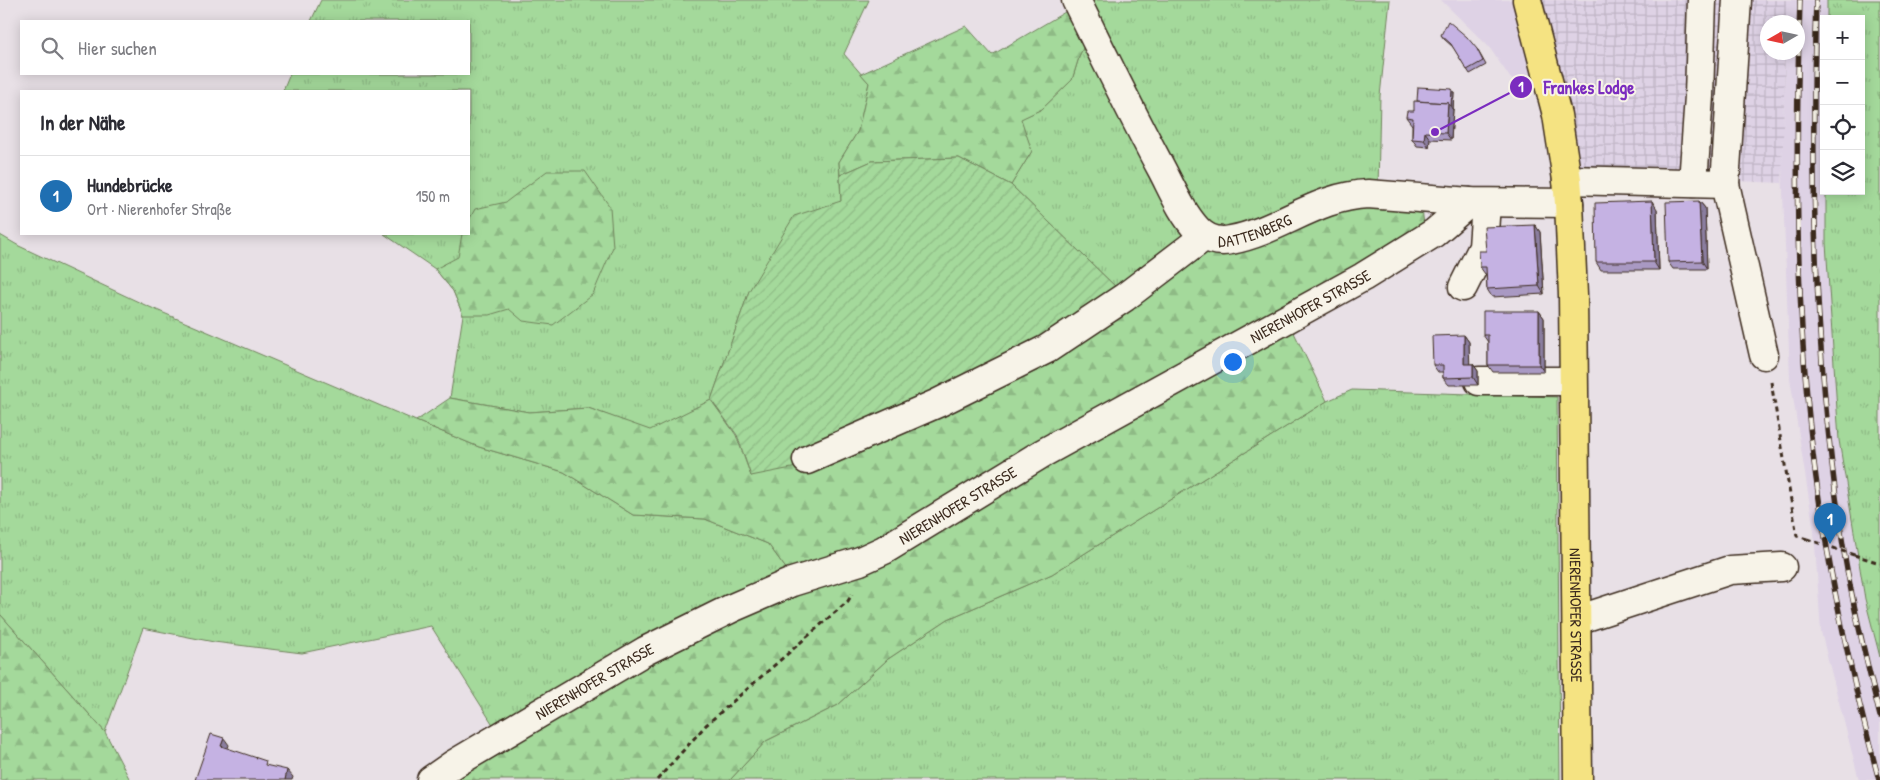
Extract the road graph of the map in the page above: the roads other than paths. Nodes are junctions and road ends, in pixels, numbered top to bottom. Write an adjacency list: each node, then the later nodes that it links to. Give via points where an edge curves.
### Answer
1 (1076, 0): 9 (street, DATTENBERG, via 1182,207)
2 (1527, 0): 7 (main road, NIERENHOFER STRASSE, via 1556,115)
3 (1702, 0): 5 (street)
4 (1737, 0): 6 (street)
5 (1693, 183): 6 (street); 7 (street)
6 (1725, 184): 11 (street)
7 (1568, 192): 8 (street, DATTENBERG); 13 (main road, NIERENHOFER STRASSE)
8 (1478, 202): 9 (street, DATTENBERG, via 1352,194 1231,240 1221,241); 10 (street, via 1483,247); 17 (street, NIERENHOFER STRASSE, via 1363,277 1043,453 884,550 860,561 792,582 645,651)
9 (1205, 236): 14 (street, via 1125,297 1047,349 938,403)
10 (1463, 287)
11 (1764, 355)
12 (1479, 381): 13 (street)
13 (1573, 381): 16 (main road, NIERENHOFER STRASSE)
14 (807, 460)
15 (1782, 567): 16 (street, via 1730,570)
16 (1577, 620): 18 (main road, NIERENHOFER STRASSE)
17 (431, 780)
18 (1578, 780)

